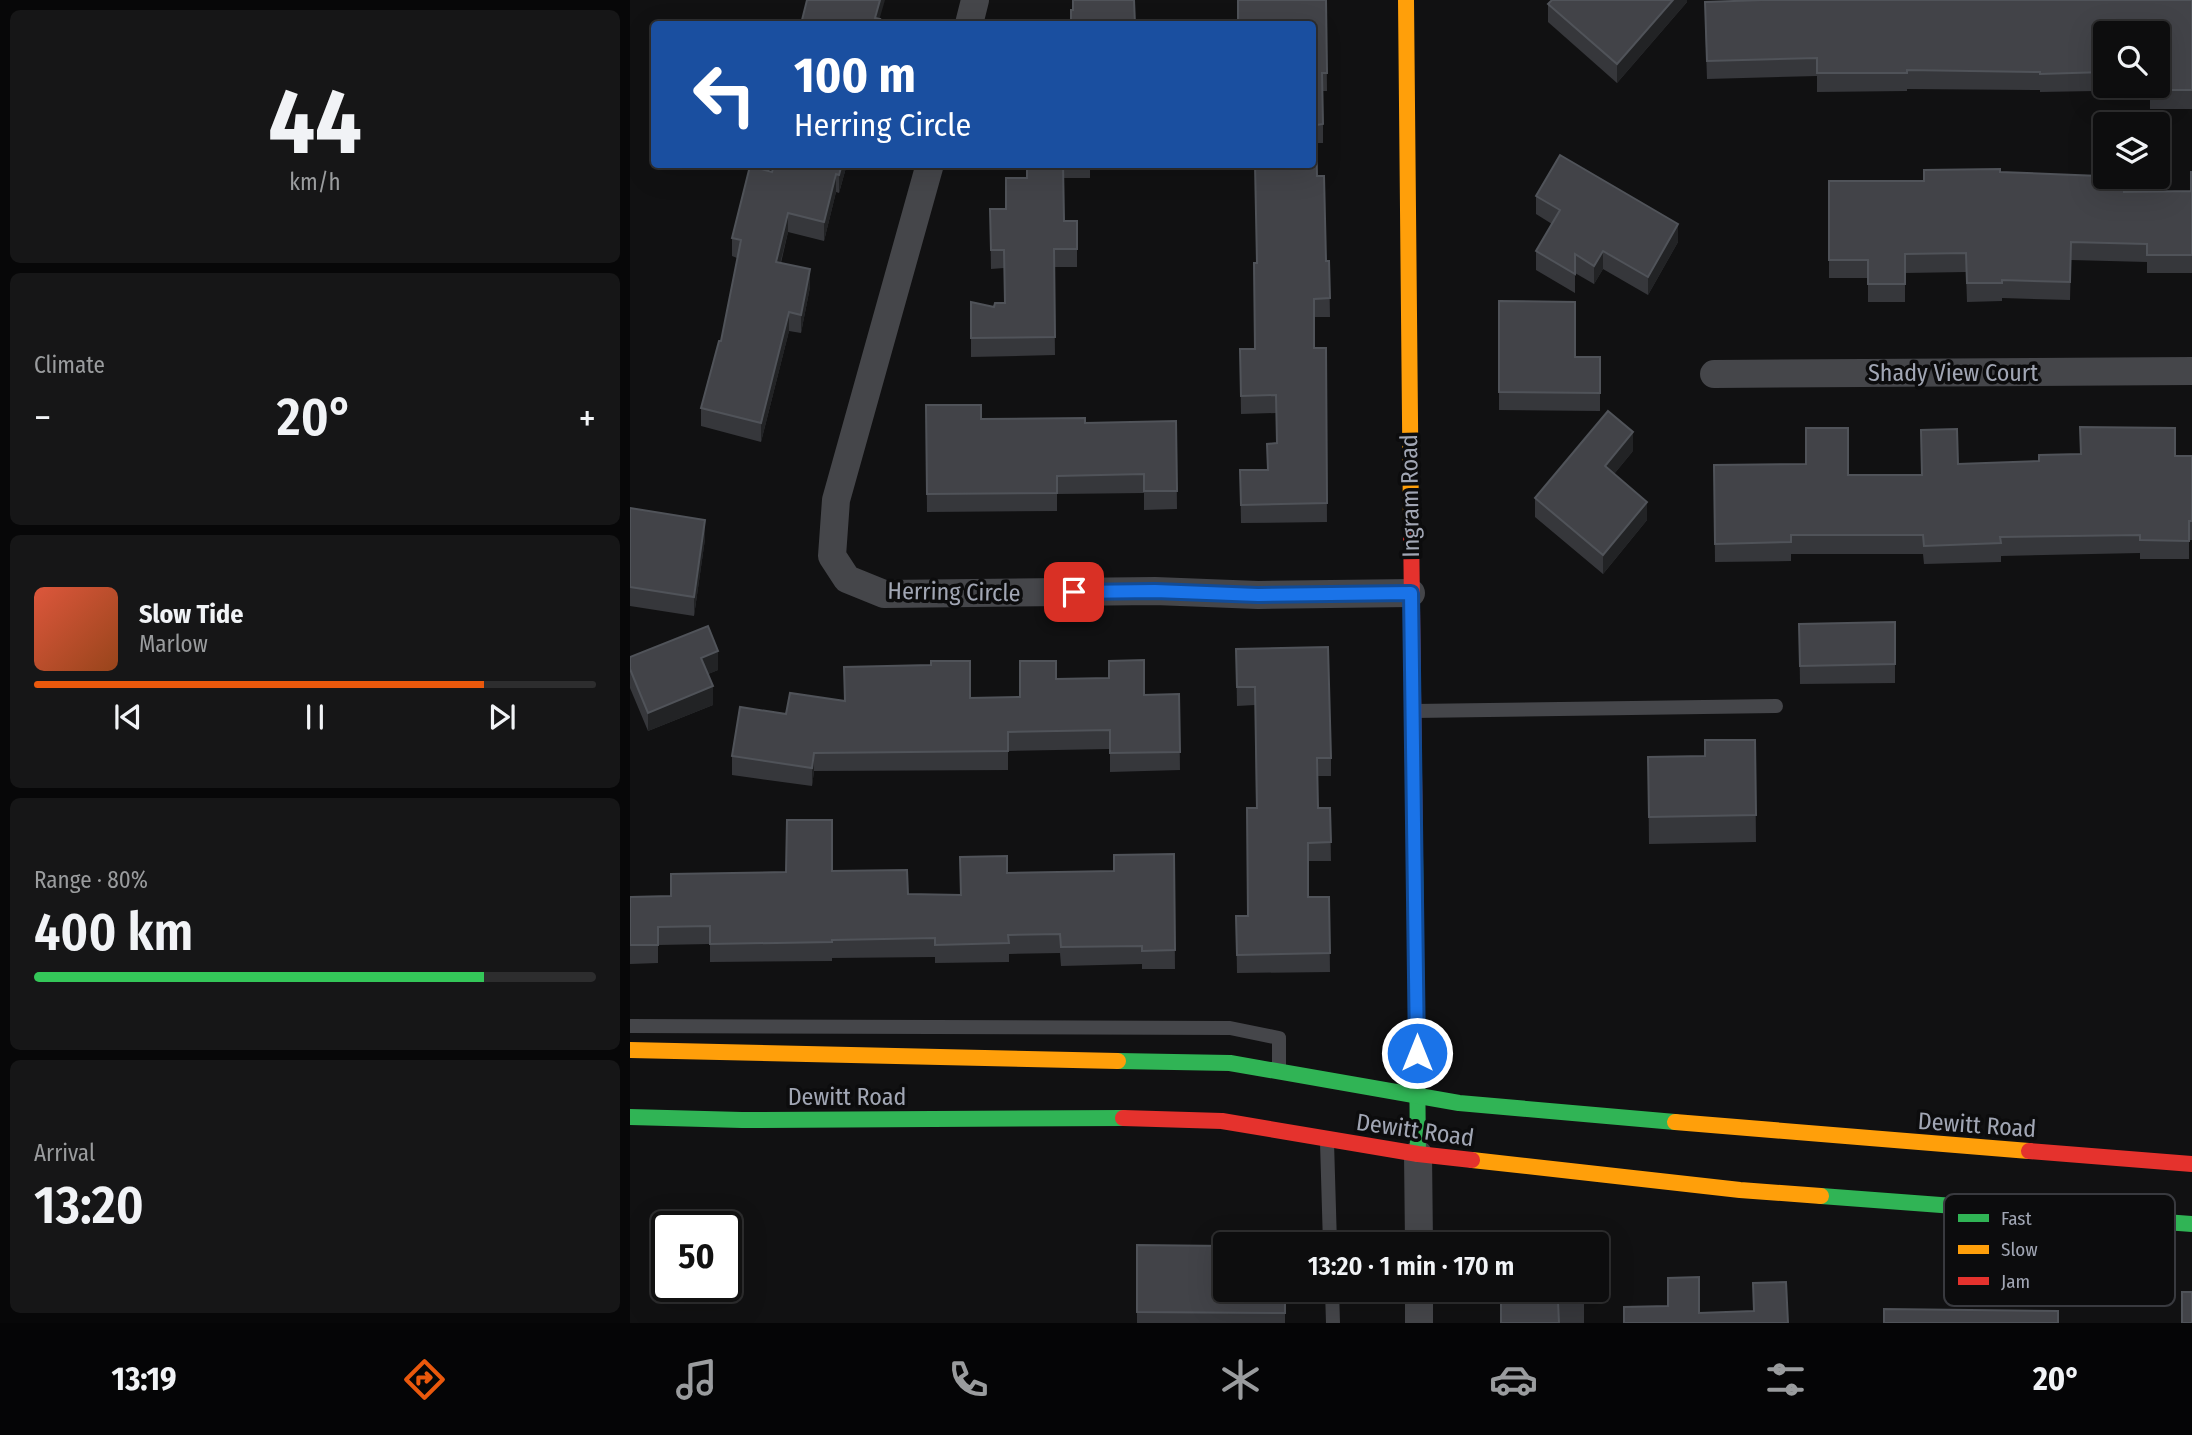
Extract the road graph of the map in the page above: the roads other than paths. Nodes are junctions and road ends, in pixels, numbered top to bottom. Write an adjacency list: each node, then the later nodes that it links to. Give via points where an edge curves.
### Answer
1 (975, 0): 3 (street)
2 (1406, 0): 7 (main road, Ingram Road)
3 (970, 21)
4 (929, 168): 7 (street, Herring Circle, via 836,500 832,556 847,579 884,594)
5 (2192, 371): 6 (street, Shady View Court)
6 (1714, 374)
7 (1411, 593): 9 (main road, Ingram Road)
8 (1776, 706): 9 (lane)
9 (1413, 711): 13 (main road, Ingram Road)
10 (630, 1026): 12 (lane, via 1230,1028 1279,1038)
11 (630, 1050): 12 (main road, Dewitt Road, via 1230,1063)
12 (1279, 1077): 13 (main road, Dewitt Road)
13 (1418, 1095): 16 (main road, Ingram Road); 17 (main road, Dewitt Road, via 1459,1103)
14 (630, 1117): 15 (main road, Dewitt Road, via 1222,1121 1275,1124)
15 (1327, 1140): 16 (main road, Dewitt Road); 19 (lane)
16 (1419, 1154): 18 (main road, Dewitt Road, via 1740,1191); 20 (street, Ingram Road)
17 (2192, 1164)
18 (1944, 1206)
19 (1331, 1232)
20 (1419, 1232)
21 (1332, 1302): 23 (lane)
22 (1419, 1302): 24 (street)
23 (1333, 1323)
24 (1419, 1323)

